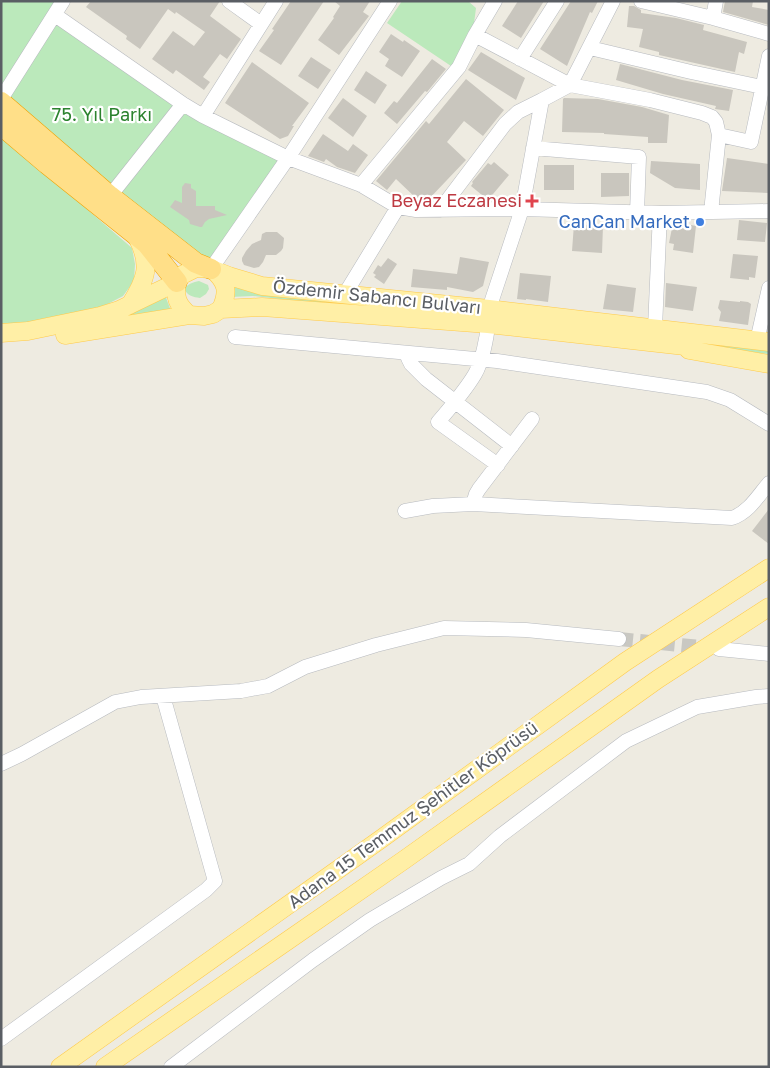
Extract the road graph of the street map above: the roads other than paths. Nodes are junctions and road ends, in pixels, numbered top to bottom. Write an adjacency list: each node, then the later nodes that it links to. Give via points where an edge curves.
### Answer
1 (63, 1): 10 (street)
2 (229, 1): 12 (street)
3 (276, 1): 12 (street)
4 (390, 1): 27 (street)
5 (557, 1): 17 (street)
6 (613, 1): 15 (street)
7 (641, 1): 11 (street)
8 (716, 1): 11 (street)
9 (493, 2): 14 (street)
10 (55, 14): 20 (street); 22 (street)
11 (713, 18): 13 (street)
12 (261, 24): 23 (street)
13 (769, 34)
14 (475, 35): 17 (street); 28 (street, via 459,67)
15 (590, 48): 18 (street); 19 (street)
16 (769, 56): 19 (street)
17 (520, 59): 18 (street)
18 (570, 85): 21 (street); 25 (street, via 702,112 716,122)
19 (762, 88): 25 (street, via 750,142)
20 (1, 100): 29 (highway)
21 (542, 100): 26 (street); 32 (street, via 518,112 505,124)
22 (183, 104): 23 (street); 29 (street)
23 (203, 116): 27 (street)
24 (5, 131): 37 (highway)
25 (719, 135): 35 (street)
26 (533, 148): 31 (street); 34 (street, via 639,157)
27 (288, 158): 28 (street); 38 (street)
28 (361, 185): 30 (street)
29 (110, 196): 38 (highway, via 196,263)
30 (398, 207): 32 (street); 41 (street)
31 (522, 209): 32 (street); 34 (street); 45 (street)
32 (440, 210)
33 (769, 211): 35 (street)
34 (637, 212): 36 (street)
35 (711, 212): 36 (street)
36 (660, 213): 46 (street)
37 (137, 237): 39 (highway, via 147,244); 42 (main road, via 146,263 145,274)
38 (211, 269): 39 (main road, Özdemir Sabancı Bulvarı, via 196,268 182,275); 41 (main road, Özdemir Sabancı Bulvarı, via 262,286); 43 (main road, via 224,283 226,292)
39 (177, 282): 42 (main road, Özdemir Sabancı Bulvarı); 44 (main road, via 177,300)
40 (769, 288): 49 (street)
41 (345, 294): 45 (main road, Özdemir Sabancı Bulvarı)
42 (130, 305): 47 (main road, Özdemir Sabancı Bulvarı, via 100,316)
43 (221, 309): 44 (main road, Özdemir Sabancı Bulvarı, via 204,316); 45 (main road, Özdemir Sabancı Bulvarı, via 262,307)
44 (189, 315): 50 (main road, Özdemir Sabancı Bulvarı)
45 (488, 316): 46 (main road, Özdemir Sabancı Bulvarı); 52 (street); 53 (main road, Özdemir Sabancı Bulvarı, via 684,346 689,350)
46 (655, 328): 49 (main road, Özdemir Sabancı Bulvarı)
47 (1, 334)
48 (235, 337): 51 (street)
49 (763, 342)
50 (1, 345)
51 (406, 353): 52 (street); 54 (street, via 426,379)
52 (481, 360): 54 (street); 56 (street, via 707,392 730,400)
53 (769, 364)
54 (455, 402): 57 (street); 58 (street, via 438,422)
55 (532, 419): 57 (street)
56 (769, 424)
57 (512, 446): 58 (street)
58 (498, 465): 60 (street, via 479,489)
59 (769, 482): 60 (street, via 746,510 732,518)
60 (473, 504): 61 (street)
61 (405, 511)
62 (769, 568): 71 (main road, Adana 15 Temmuz Şehitler Köprüsü, via 625,662)
63 (769, 607): 72 (main road, Adana 15 Temmuz Şehitler Köprüsü, via 658,679)
64 (619, 639): 67 (street, via 526,630 444,628 305,667 268,686)
65 (719, 649): 66 (street)
66 (769, 654)
67 (163, 696): 69 (street, via 115,702); 70 (street, via 215,881)
68 (769, 696): 73 (street, via 697,707 626,741 500,836 469,864 370,920)
69 (1, 764)
70 (1, 1039)
71 (60, 1067)
72 (105, 1067)
73 (170, 1067)

